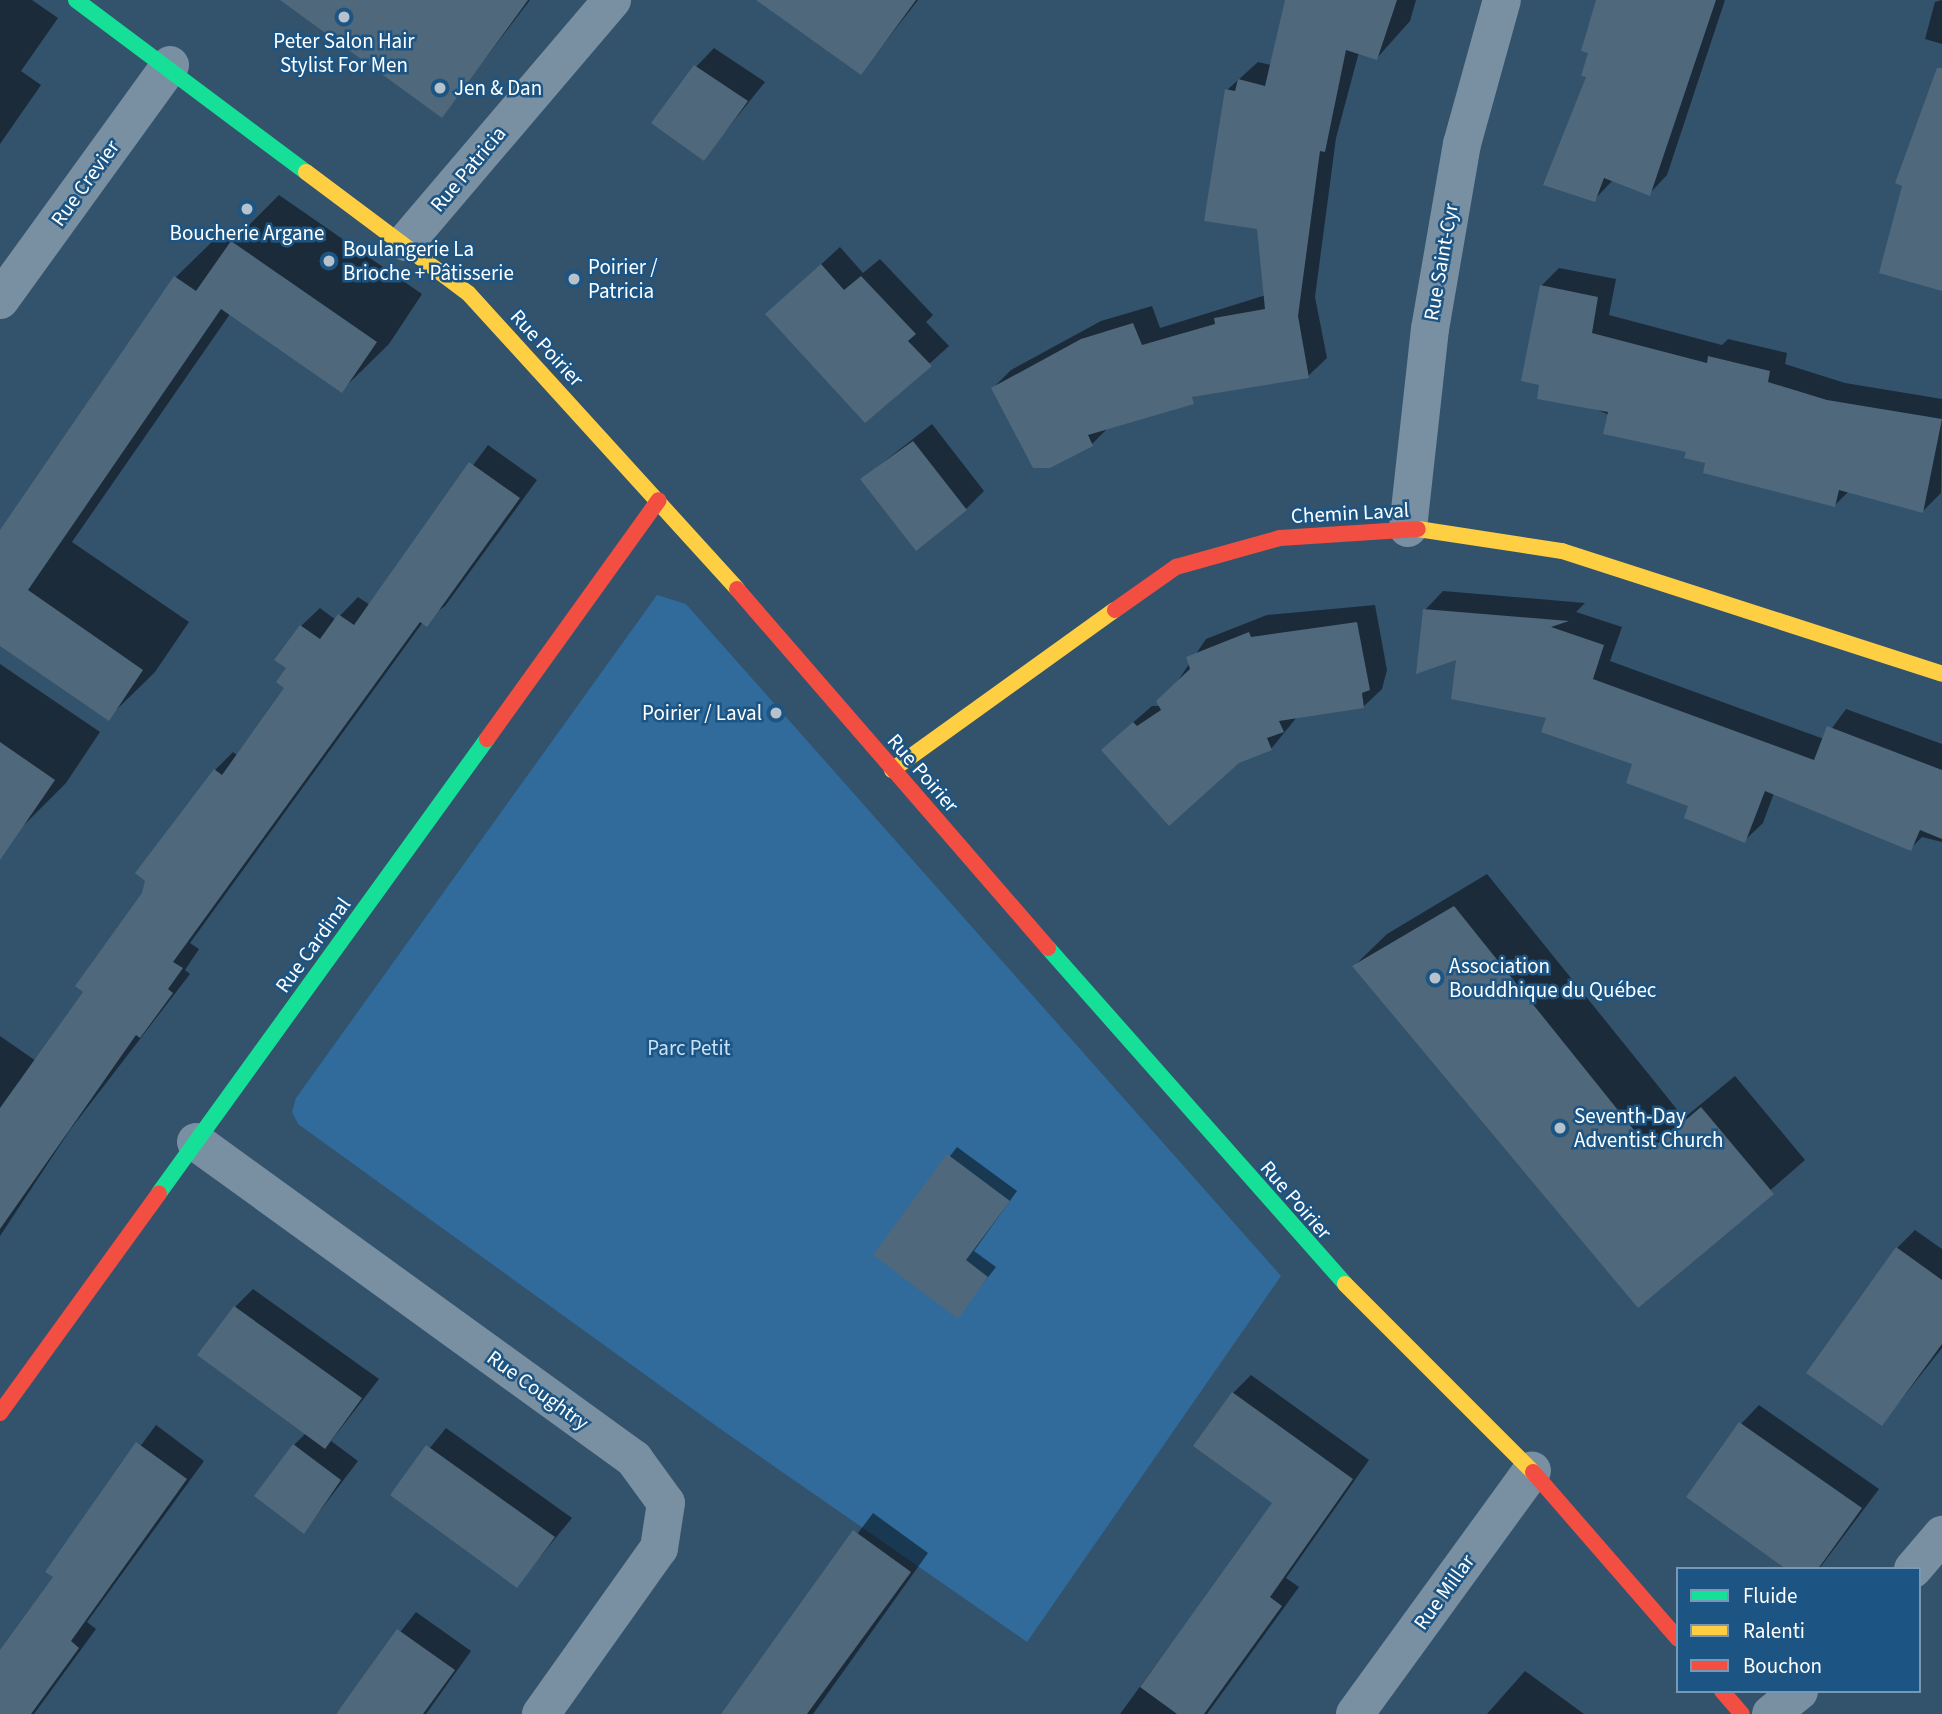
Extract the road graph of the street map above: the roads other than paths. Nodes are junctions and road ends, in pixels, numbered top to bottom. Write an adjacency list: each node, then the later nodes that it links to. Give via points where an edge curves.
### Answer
1 (76, 0): 4 (street, Rue Poirier)
2 (612, 0): 5 (street, Rue Patricia)
3 (1502, 0): 8 (street, Rue Saint-Cyr, via 1462,144 1430,329)
4 (170, 65): 5 (street, Rue Poirier); 6 (street, Rue Crevier)
5 (406, 242): 7 (street, Rue Poirier, via 468,293)
6 (0, 300)
7 (659, 500): 10 (street, Rue Poirier); 11 (street, Rue Cardinal)
8 (1408, 528): 9 (street, Chemin Laval, via 1562,551); 10 (street, Chemin Laval, via 1280,538 1176,567)
9 (1942, 674)
10 (892, 770): 13 (street, Rue Poirier, via 1316,1256)
11 (196, 1142): 12 (street, Rue Cardinal); 19 (street, Rue Coughtry, via 634,1460 667,1503 659,1548)
12 (0, 1413)
13 (1532, 1470): 16 (street, Rue Poirier); 20 (street, Rue Millar)
14 (1942, 1535): 15 (street)
15 (1915, 1567)
16 (1676, 1637)
17 (1724, 1693): 21 (street)
18 (1797, 1693): 22 (street)
19 (541, 1714)
20 (1355, 1714)
21 (1742, 1714)
22 (1771, 1714)

